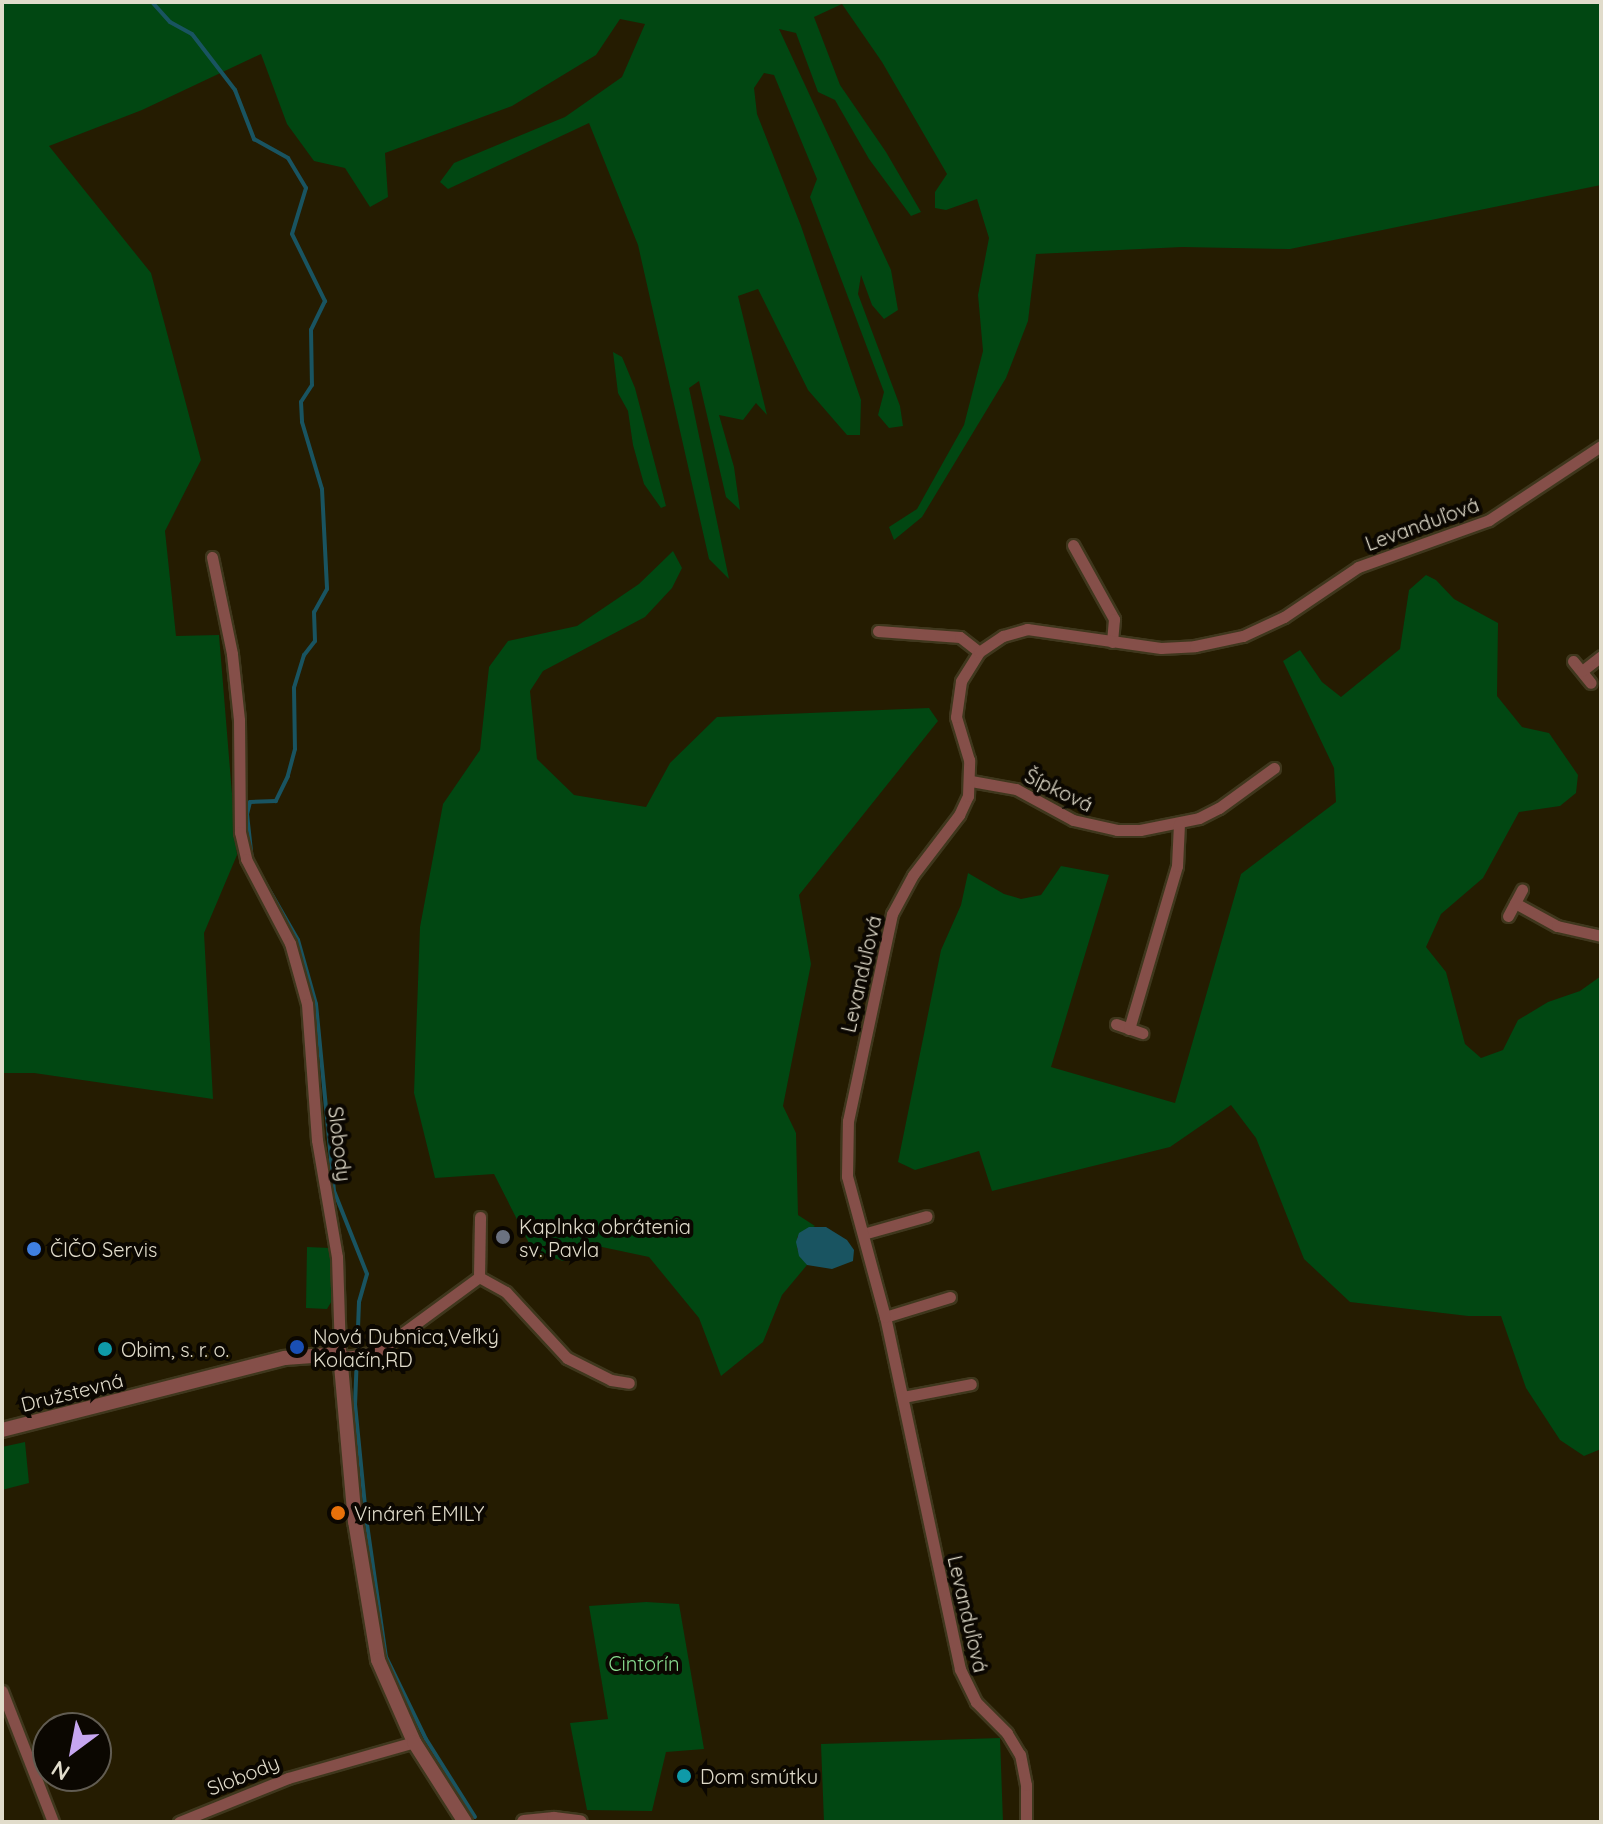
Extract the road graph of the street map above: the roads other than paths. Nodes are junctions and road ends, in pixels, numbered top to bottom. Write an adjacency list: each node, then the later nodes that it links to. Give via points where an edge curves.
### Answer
1 (1601, 446): 5 (street, Levanduľová, via 1489,520 1358,567 1284,617 1243,636 1179,647)
2 (1073, 545): 5 (street, via 1114,619)
3 (212, 557): 27 (street, Slobody, via 239,720 240,832 246,859 290,943 307,1004 317,1140)
4 (878, 631): 6 (street, via 960,637)
5 (1112, 642): 6 (street, Levanduľová, via 1027,629 1003,636)
6 (979, 652): 12 (street, via 966,670 956,704)
7 (1601, 656): 9 (street)
8 (1573, 661): 9 (street)
9 (1582, 671): 10 (street)
10 (1591, 683)
11 (1274, 768): 13 (street, Šípková, via 1219,808)
12 (971, 781): 13 (street, Šípková, via 1005,784 1056,813 1093,826 1140,830); 23 (street, Levanduľová, via 959,815 901,895 885,938 846,1146 847,1176)
13 (1179, 824): 19 (street, via 1177,866)
14 (1522, 890): 15 (street)
15 (1515, 903): 16 (street); 17 (street, via 1557,926)
16 (1508, 916)
17 (1601, 936)
18 (1116, 1024): 19 (street)
19 (1129, 1029): 20 (street)
20 (1142, 1033)
21 (927, 1216): 23 (street)
22 (480, 1217): 24 (street)
23 (863, 1234): 26 (street, Levanduľová)
24 (479, 1277): 27 (street, Družstevná, via 405,1335); 28 (street, via 506,1292 567,1358)
25 (950, 1297): 26 (street)
26 (885, 1317): 30 (street, Levanduľová)
27 (349, 1357): 31 (street, Družstevná, via 285,1358); 33 (street, Slobody, via 355,1521 370,1622 386,1680)
28 (629, 1383)
29 (971, 1384): 30 (street)
30 (903, 1397): 39 (street, Levanduľová, via 960,1669 976,1702 1007,1733 1020,1755)
31 (2, 1430)
32 (2, 1691): 34 (street)
33 (414, 1742): 35 (street, Slobody, via 288,1778); 36 (street, Slobody)
34 (53, 1822)
35 (179, 1822)
36 (465, 1822)
37 (524, 1822): 38 (street)
38 (580, 1822)
39 (1026, 1822)

